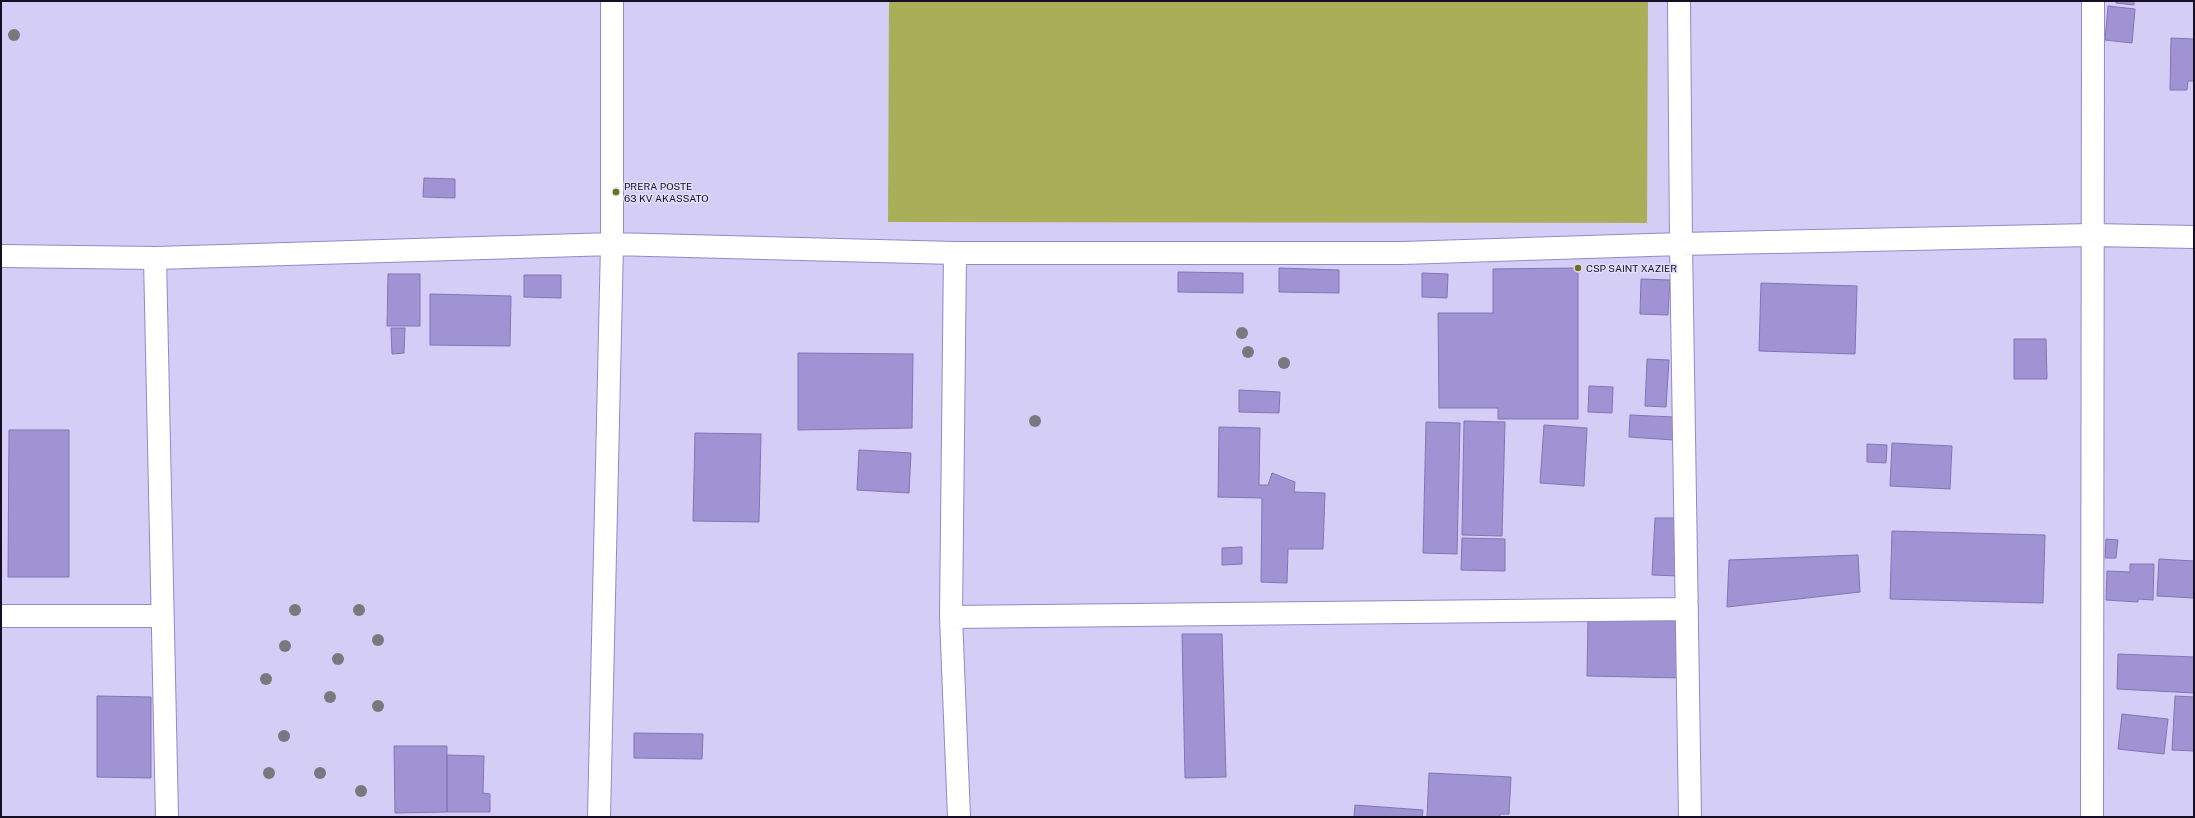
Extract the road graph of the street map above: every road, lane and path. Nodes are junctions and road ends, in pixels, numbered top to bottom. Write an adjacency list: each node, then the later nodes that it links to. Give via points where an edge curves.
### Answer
1 (612, 1): 6 (street)
2 (1679, 1): 7 (street)
3 (2093, 1): 4 (street)
4 (2092, 235): 5 (street); 7 (street); 19 (street)
5 (2194, 237)
6 (612, 244): 8 (street); 10 (street); 16 (street)
7 (1681, 244): 8 (street, via 1403,253); 11 (street)
8 (955, 253): 14 (street)
9 (1, 256): 10 (street)
10 (155, 258): 13 (street)
11 (1687, 609): 14 (street); 18 (street)
12 (1, 616): 13 (street)
13 (162, 616): 15 (street)
14 (951, 617): 17 (street)
15 (167, 817)
16 (599, 817)
17 (959, 817)
18 (1690, 817)
19 (2092, 817)

